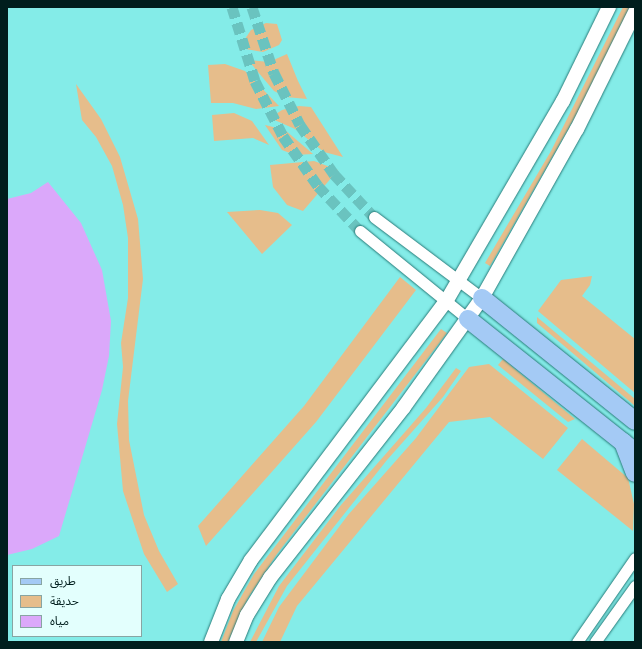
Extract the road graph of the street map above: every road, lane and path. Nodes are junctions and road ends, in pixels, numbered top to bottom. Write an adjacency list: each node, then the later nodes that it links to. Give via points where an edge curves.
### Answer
1 (608, 7): 5 (street, via 563,101)
2 (635, 12): 6 (street, via 577,129)
3 (374, 217): 5 (street)
4 (360, 231): 7 (street)
5 (458, 282): 6 (street); 7 (street)
6 (482, 298): 8 (street); 9 (main road)
7 (448, 300): 8 (street); 14 (street, via 251,560 228,599)
8 (468, 319): 10 (main road); 15 (street, via 270,578 247,615)
9 (635, 421)
10 (629, 447): 11 (main road)
11 (635, 473)
12 (635, 558): 16 (street)
13 (635, 586): 17 (street)
14 (211, 642)
15 (236, 642)
16 (577, 642)
17 (595, 642)

